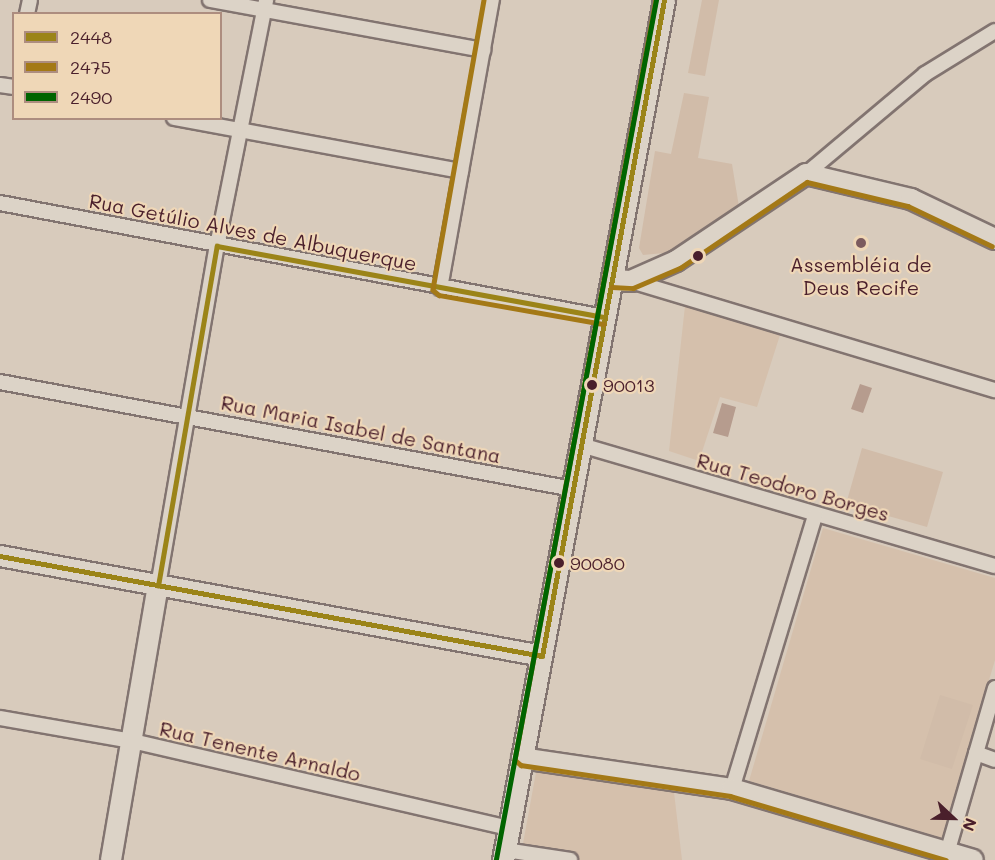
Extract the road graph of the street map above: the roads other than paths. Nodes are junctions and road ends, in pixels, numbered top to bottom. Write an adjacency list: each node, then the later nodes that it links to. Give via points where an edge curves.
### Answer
1 (210, 0): 4 (street)
2 (492, 0): 6 (street)
3 (664, 0): 14 (main road)
4 (266, 5): 6 (street); 8 (street)
5 (995, 31): 10 (street, via 926,74)
6 (483, 50): 9 (street)
7 (184, 120): 8 (street)
8 (241, 131): 9 (street); 13 (street)
9 (461, 171): 15 (street)
10 (806, 174): 12 (street, via 911,199); 14 (street, via 694,250)
11 (0, 204): 13 (street, Rua Getúlio Alves de Albuquerque)
12 (995, 239)
13 (217, 246): 15 (street, Rua Getúlio Alves de Albuquerque); 19 (street)
14 (622, 280): 16 (main road); 18 (street)
15 (440, 288): 16 (street, Rua Getúlio Alves de Albuquerque)
16 (604, 317): 20 (main road)
17 (0, 382): 19 (street, Rua Maria Isabel de Santana)
18 (995, 390)
19 (188, 416): 21 (street, Rua Maria Isabel de Santana); 25 (street)
20 (581, 445): 21 (main road); 22 (street, Rua Teodoro Borges)
21 (573, 489): 26 (main road)
22 (816, 515): 24 (street, Rua Teodoro Borges); 33 (street)
23 (0, 556): 25 (street)
24 (995, 566)
25 (158, 585): 26 (street); 29 (street)
26 (542, 656): 31 (main road)
27 (995, 688): 30 (street)
28 (0, 718): 29 (street, Rua Tenente Arnaldo)
29 (132, 741): 34 (street, Rua Tenente Arnaldo); 37 (street)
30 (976, 753): 32 (street); 36 (street)
31 (522, 759): 33 (street); 34 (main road)
32 (995, 760)
33 (732, 789): 36 (street)
34 (510, 828): 35 (main road)
35 (504, 855): 38 (street)
36 (946, 856): 39 (street)
37 (111, 860)
38 (570, 860)
39 (973, 860)

